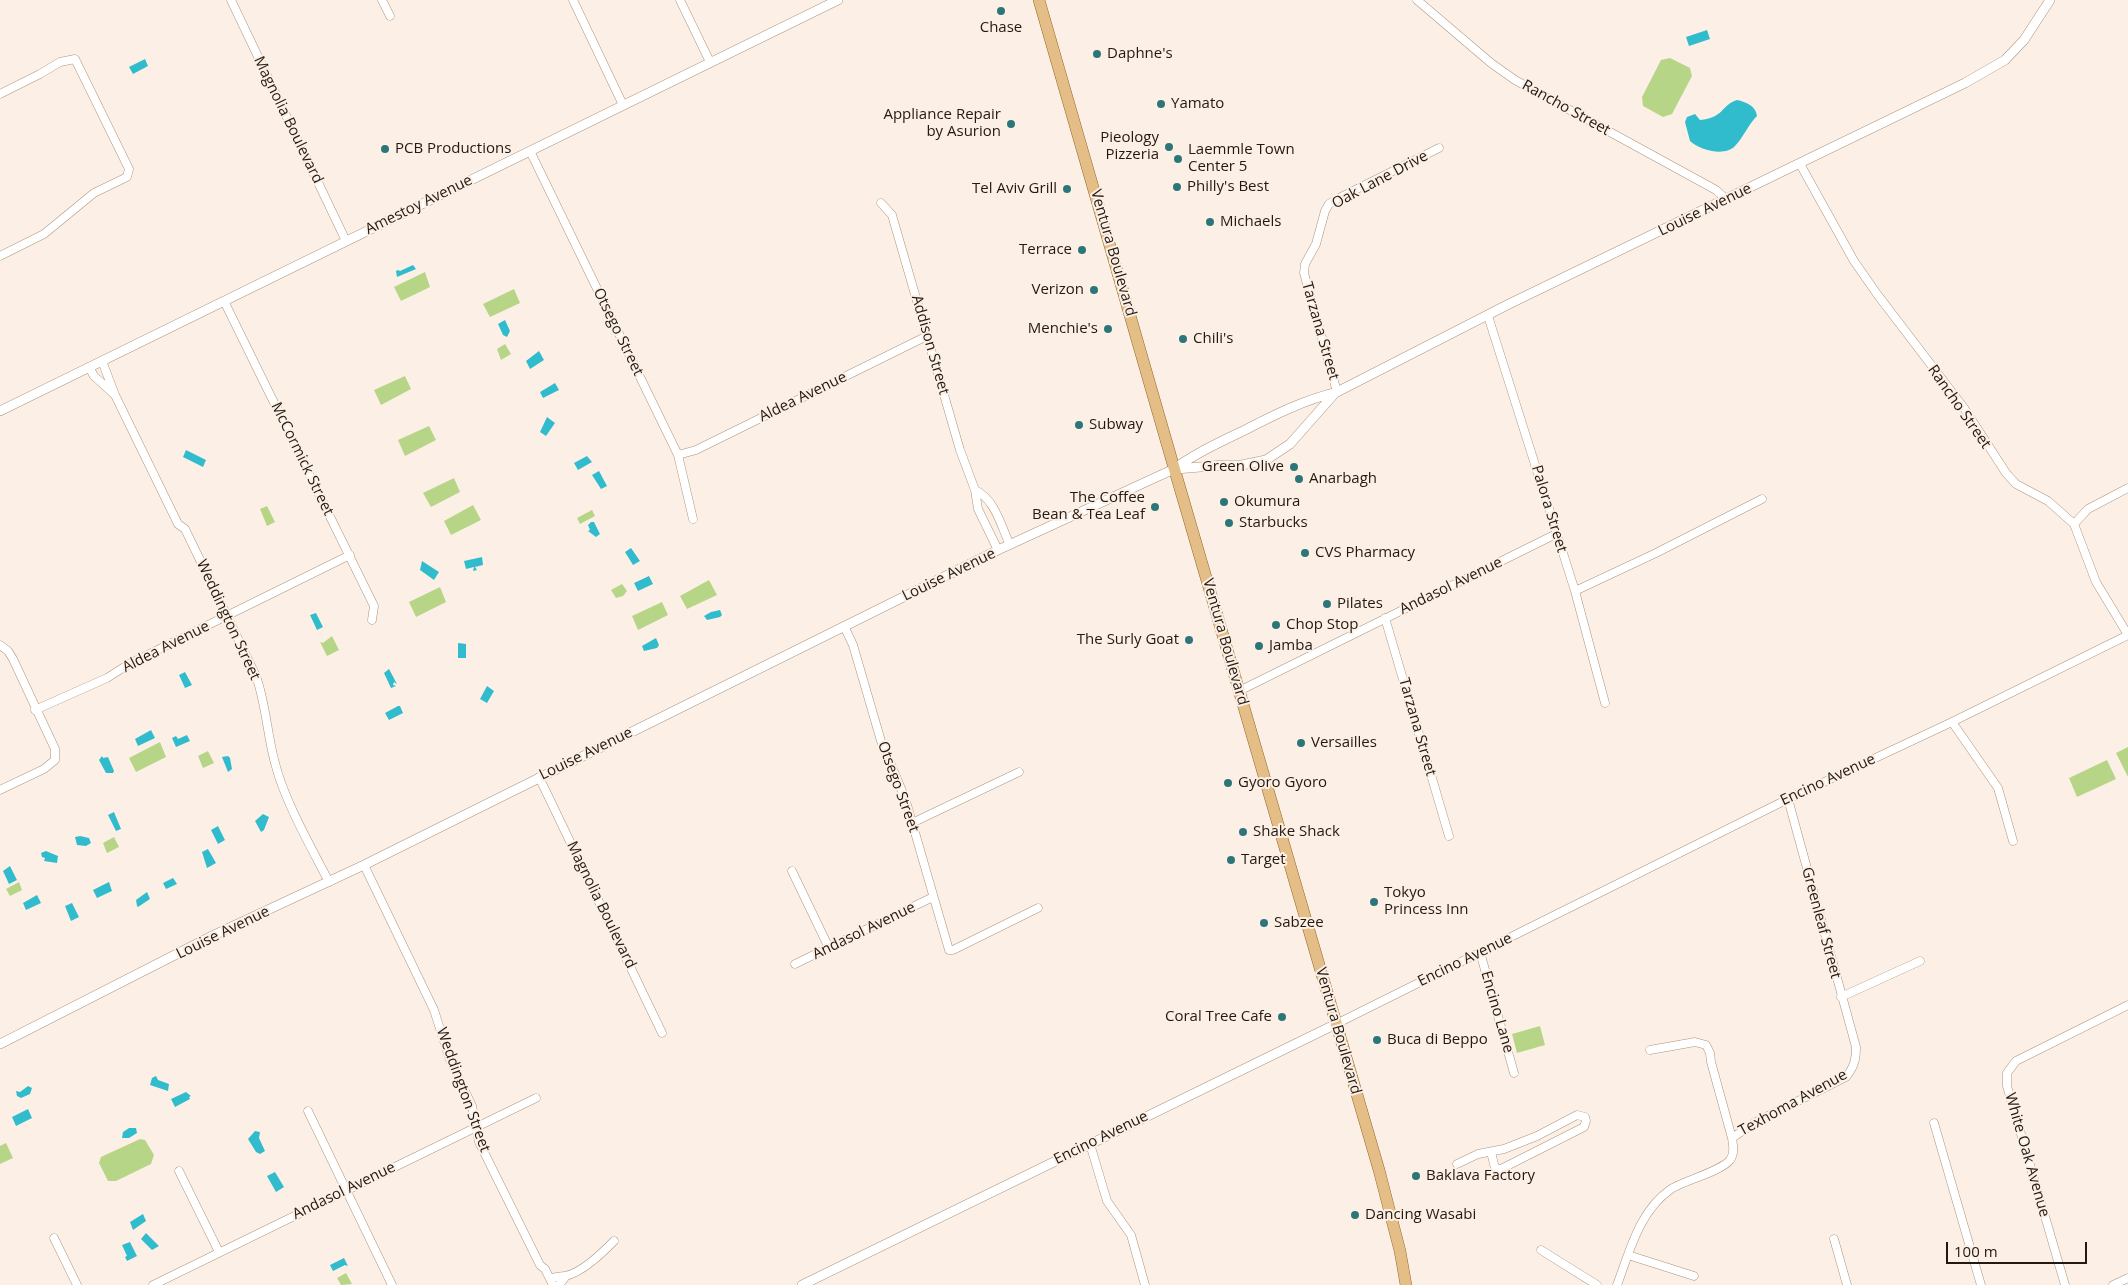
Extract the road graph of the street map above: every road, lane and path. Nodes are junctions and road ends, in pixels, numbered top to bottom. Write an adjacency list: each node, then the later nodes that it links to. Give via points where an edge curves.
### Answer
1 (231, 0): 18 (street, Magnolia Boulevard)
2 (382, 0): 9 (street)
3 (573, 0): 12 (street)
4 (680, 0): 10 (street)
5 (1039, 0): 30 (main road, Ventura Boulevard)
6 (1417, 0): 16 (street, Rancho Street, via 1515,80)
7 (2050, 0): 15 (street, Louise Avenue, via 2016,49 1991,70)
8 (833, 1): 10 (street, Amestoy Avenue)
9 (390, 16)
10 (710, 62): 12 (street, Amestoy Avenue)
11 (0, 94): 20 (street, via 60,62 75,59 129,169 127,177 94,193 44,234)
12 (623, 105): 14 (street, Amestoy Avenue)
13 (1439, 148): 19 (street, Oak Lane Drive, via 1329,204)
14 (530, 151): 18 (street, Amestoy Avenue); 29 (street, Otsego Street)
15 (1800, 164): 16 (street, Louise Avenue); 35 (street, Rancho Street, via 1858,267 1964,408 2006,473 2016,484 2048,501)
16 (1726, 198): 22 (street, Louise Avenue)
17 (881, 203): 23 (street, Addison Street, via 892,215)
18 (346, 241): 21 (street, Amestoy Avenue)
19 (1316, 244): 26 (street, Tarzana Street, via 1305,264 1304,273)
20 (0, 256)
21 (224, 300): 24 (street, Amestoy Avenue); 39 (street, McCormick Street)
22 (1488, 316): 26 (street, Louise Avenue); 36 (street, Palora Street)
23 (927, 336): 29 (street, Aldea Avenue, via 696,450); 32 (street, Addison Street)
24 (102, 361): 25 (street, Amestoy Avenue); 27 (street, Weddington Street)
25 (89, 367): 27 (street, Weddington Street); 28 (street, Amestoy Avenue)
26 (1337, 392): 30 (street, Louise Avenue, via 1317,396 1259,422 1193,455); 30 (street, Louise Avenue, via 1290,444 1266,460 1242,466)
27 (115, 395): 41 (street, Weddington Street)
28 (0, 411)
29 (678, 455): 34 (street, Otsego Street)
30 (1174, 469): 37 (street, Louise Avenue); 47 (main road, Ventura Boulevard)
31 (2128, 488): 35 (street, via 2088,509)
32 (975, 490): 37 (street, Addison Street, via 983,493 992,505); 38 (street, Addison Street, via 978,509)
33 (1762, 499): 40 (street)
34 (693, 519)
35 (2074, 524): 45 (street, Rancho Street, via 2096,582)
36 (1556, 534): 40 (street, Palora Street); 42 (street, Andasol Avenue)
37 (1010, 545): 38 (street, Louise Avenue)
38 (998, 550): 44 (street, Louise Avenue)
39 (350, 555): 41 (street, Aldea Avenue); 43 (street, McCormick Street, via 374,606)
40 (1575, 591): 48 (street, Palora Street)
41 (227, 616): 49 (street, Aldea Avenue, via 107,678); 60 (street, Weddington Street, via 262,693 274,762 282,784)
42 (1386, 618): 47 (street, Andasol Avenue); 56 (street, Tarzana Street)
43 (372, 620)
44 (844, 626): 52 (street, Louise Avenue); 55 (street, Otsego Street, via 853,645 881,741 901,786)
45 (2128, 635): 50 (street, Encino Avenue)
46 (1, 645): 49 (street, via 13,659)
47 (1239, 691): 69 (main road, Ventura Boulevard)
48 (1605, 703)
49 (35, 710): 53 (street, via 55,749 55,760 44,769)
50 (1952, 722): 54 (street, Encino Avenue); 57 (street, via 1998,788)
51 (1018, 772): 55 (street)
52 (539, 777): 58 (street, Louise Avenue); 70 (street, Magnolia Boulevard)
53 (0, 790)
54 (1788, 799): 64 (street, Encino Avenue); 67 (street, Greenleaf Street)
55 (912, 823): 61 (street, Otsego Street)
56 (1449, 836)
57 (2013, 841)
58 (364, 866): 60 (street, Louise Avenue); 78 (street, Weddington Street, via 434,1010 450,1060 472,1106)
59 (792, 871): 63 (street)
60 (329, 882): 71 (street, Louise Avenue)
61 (933, 897): 62 (street, Otsego Street, via 949,950); 63 (street, Andasol Avenue)
62 (1038, 908)
63 (829, 948): 66 (street, Andasol Avenue)
64 (1480, 952): 69 (street, Encino Avenue); 74 (street, Encino Lane)
65 (1920, 962): 67 (street)
66 (795, 964)
67 (1841, 997): 72 (street, Greenleaf Street)
68 (2128, 1005): 108 (street, White Oak Avenue, via 2016,1061 2007,1073 2007,1086)
69 (1336, 1024): 81 (street, Encino Avenue); 103 (main road, Ventura Boulevard, via 1386,1194)
70 (662, 1033)
71 (0, 1044)
72 (1856, 1047): 80 (street, Texhoma Avenue, via 1853,1068 1846,1077 1756,1122)
73 (1650, 1050): 80 (street, via 1695,1042 1706,1045)
74 (1514, 1073)
75 (536, 1098): 78 (street, Andasol Avenue)
76 (308, 1111): 86 (street)
77 (1934, 1124): 107 (street)
78 (475, 1127): 86 (street, Andasol Avenue); 96 (street, Weddington Street, via 479,1142)
79 (1537, 1136): 82 (street); 82 (street, via 1578,1116 1584,1117 1584,1128); 83 (street)
80 (1732, 1138): 92 (street, Texhoma Avenue, via 1734,1149 1730,1160 1673,1188 1648,1211)
81 (1090, 1144): 101 (street, Encino Avenue); 102 (street, via 1107,1201 1131,1235)
82 (1543, 1148): 83 (street, via 1498,1169)
83 (1491, 1152): 84 (street)
84 (1457, 1164)
85 (179, 1171): 91 (street)
86 (347, 1190): 91 (street, Andasol Avenue); 99 (street)
87 (54, 1238): 98 (street)
88 (1834, 1239): 106 (street)
89 (614, 1241): 93 (street, via 594,1261)
90 (1541, 1250): 104 (street)
91 (218, 1252): 97 (street, Andasol Avenue)
92 (1628, 1255): 94 (street); 105 (street, Texhoma Avenue)
93 (566, 1276): 96 (street, via 558,1275); 100 (street)
94 (1694, 1276)
95 (2128, 1278): 109 (street)
96 (551, 1282)
97 (156, 1284)
98 (78, 1285)
99 (392, 1285)
100 (559, 1285)
101 (802, 1285)
102 (1145, 1285)
103 (1406, 1285)
104 (1596, 1285)
105 (1617, 1285)
106 (1847, 1285)
107 (1981, 1285)
108 (2065, 1285)
109 (2113, 1285)

